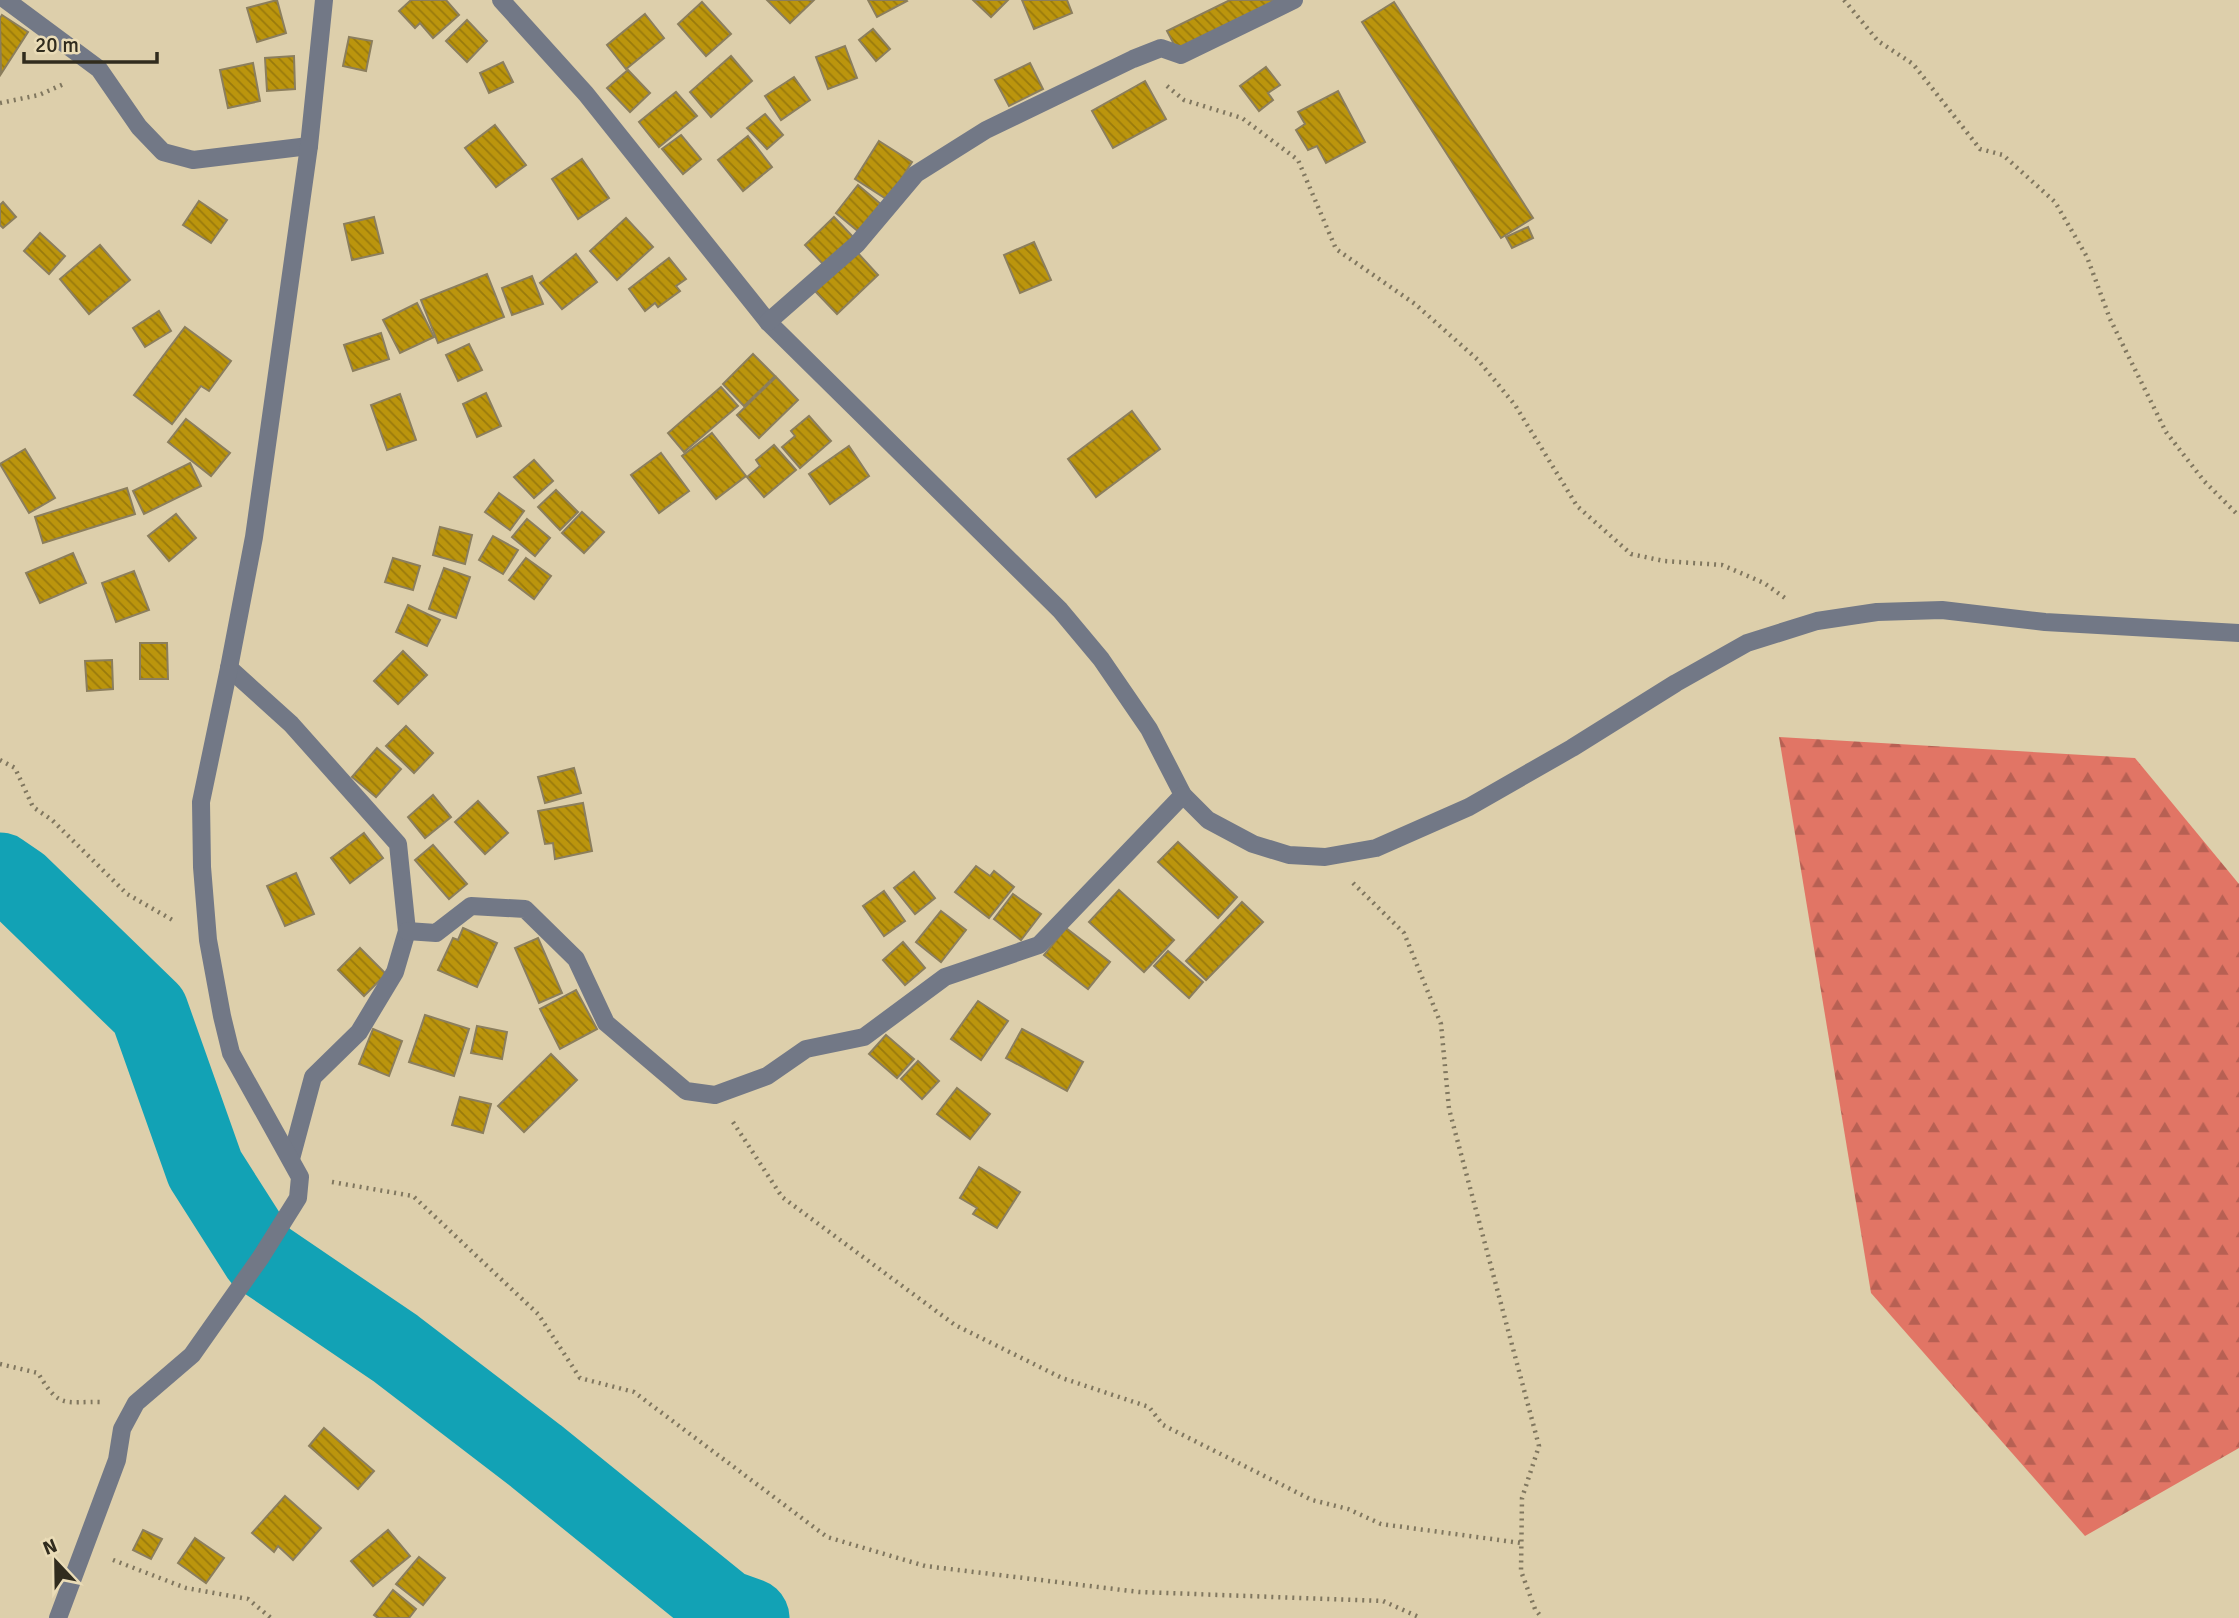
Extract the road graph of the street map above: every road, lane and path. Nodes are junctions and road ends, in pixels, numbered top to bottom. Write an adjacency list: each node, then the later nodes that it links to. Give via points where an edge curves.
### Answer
1 (6, 0): 7 (street)
2 (324, 0): 9 (street)
3 (500, 0): 10 (street, via 586,94)
4 (1294, 0): 6 (street, via 1181,55 1161,48)
5 (1844, 0): 11 (path, via 1878,41 1913,64 1980,149 2003,155 2055,202 2088,257 2110,319 2166,432)
6 (1133, 59): 10 (street, via 986,130 916,174 857,244); 12 (path, via 1184,100 1242,118 1298,160 1336,249 1415,304 1478,360 1515,405 1577,506 1630,554 1722,565 1764,583)
7 (99, 69): 8 (path, via 39,94); 9 (street, via 139,127 163,152 193,160)
8 (0, 103)
9 (310, 146): 14 (street, via 254,537)
10 (768, 322): 16 (street, via 1059,610 1101,659 1149,729)
11 (2239, 516)
12 (1817, 621): 13 (street, via 1877,612 1942,610 2045,622); 17 (street, via 1747,643 1469,807 1376,848)
13 (2239, 633)
14 (229, 668): 18 (street, via 291,724 398,844); 19 (street, via 201,802)
15 (0, 760): 19 (path, via 15,768 33,807 127,894)
16 (1183, 794): 17 (street, via 1208,820 1253,844 1289,855); 20 (street, via 1039,945 945,977 864,1037 806,1049 767,1076)
17 (1325, 857): 25 (path, via 1404,933 1441,1024 1449,1109 1539,1446 1522,1498)
18 (407, 931): 20 (street, via 436,933 471,906 525,909 576,959 606,1023 686,1091); 21 (street, via 395,972 359,1032 313,1077)
19 (208, 940): 21 (street, via 231,1053)
20 (715, 1095): 25 (path, via 782,1197 955,1325 1062,1378 1149,1407 1163,1425 1312,1500 1381,1524)
21 (291, 1159): 22 (street)
22 (300, 1177): 24 (street, via 298,1198 192,1355); 29 (path, via 413,1196 538,1314 580,1378 635,1392 827,1537 925,1566 1139,1592 1383,1601)
23 (0, 1364): 24 (path, via 37,1373 59,1401)
24 (136, 1403): 26 (street, via 122,1429 117,1460)
25 (1521, 1544): 30 (path, via 1521,1571)
26 (84, 1548): 27 (street); 28 (path, via 186,1588 248,1599)
27 (58, 1618)
28 (271, 1618)
29 (1421, 1618)
30 (1542, 1618)

